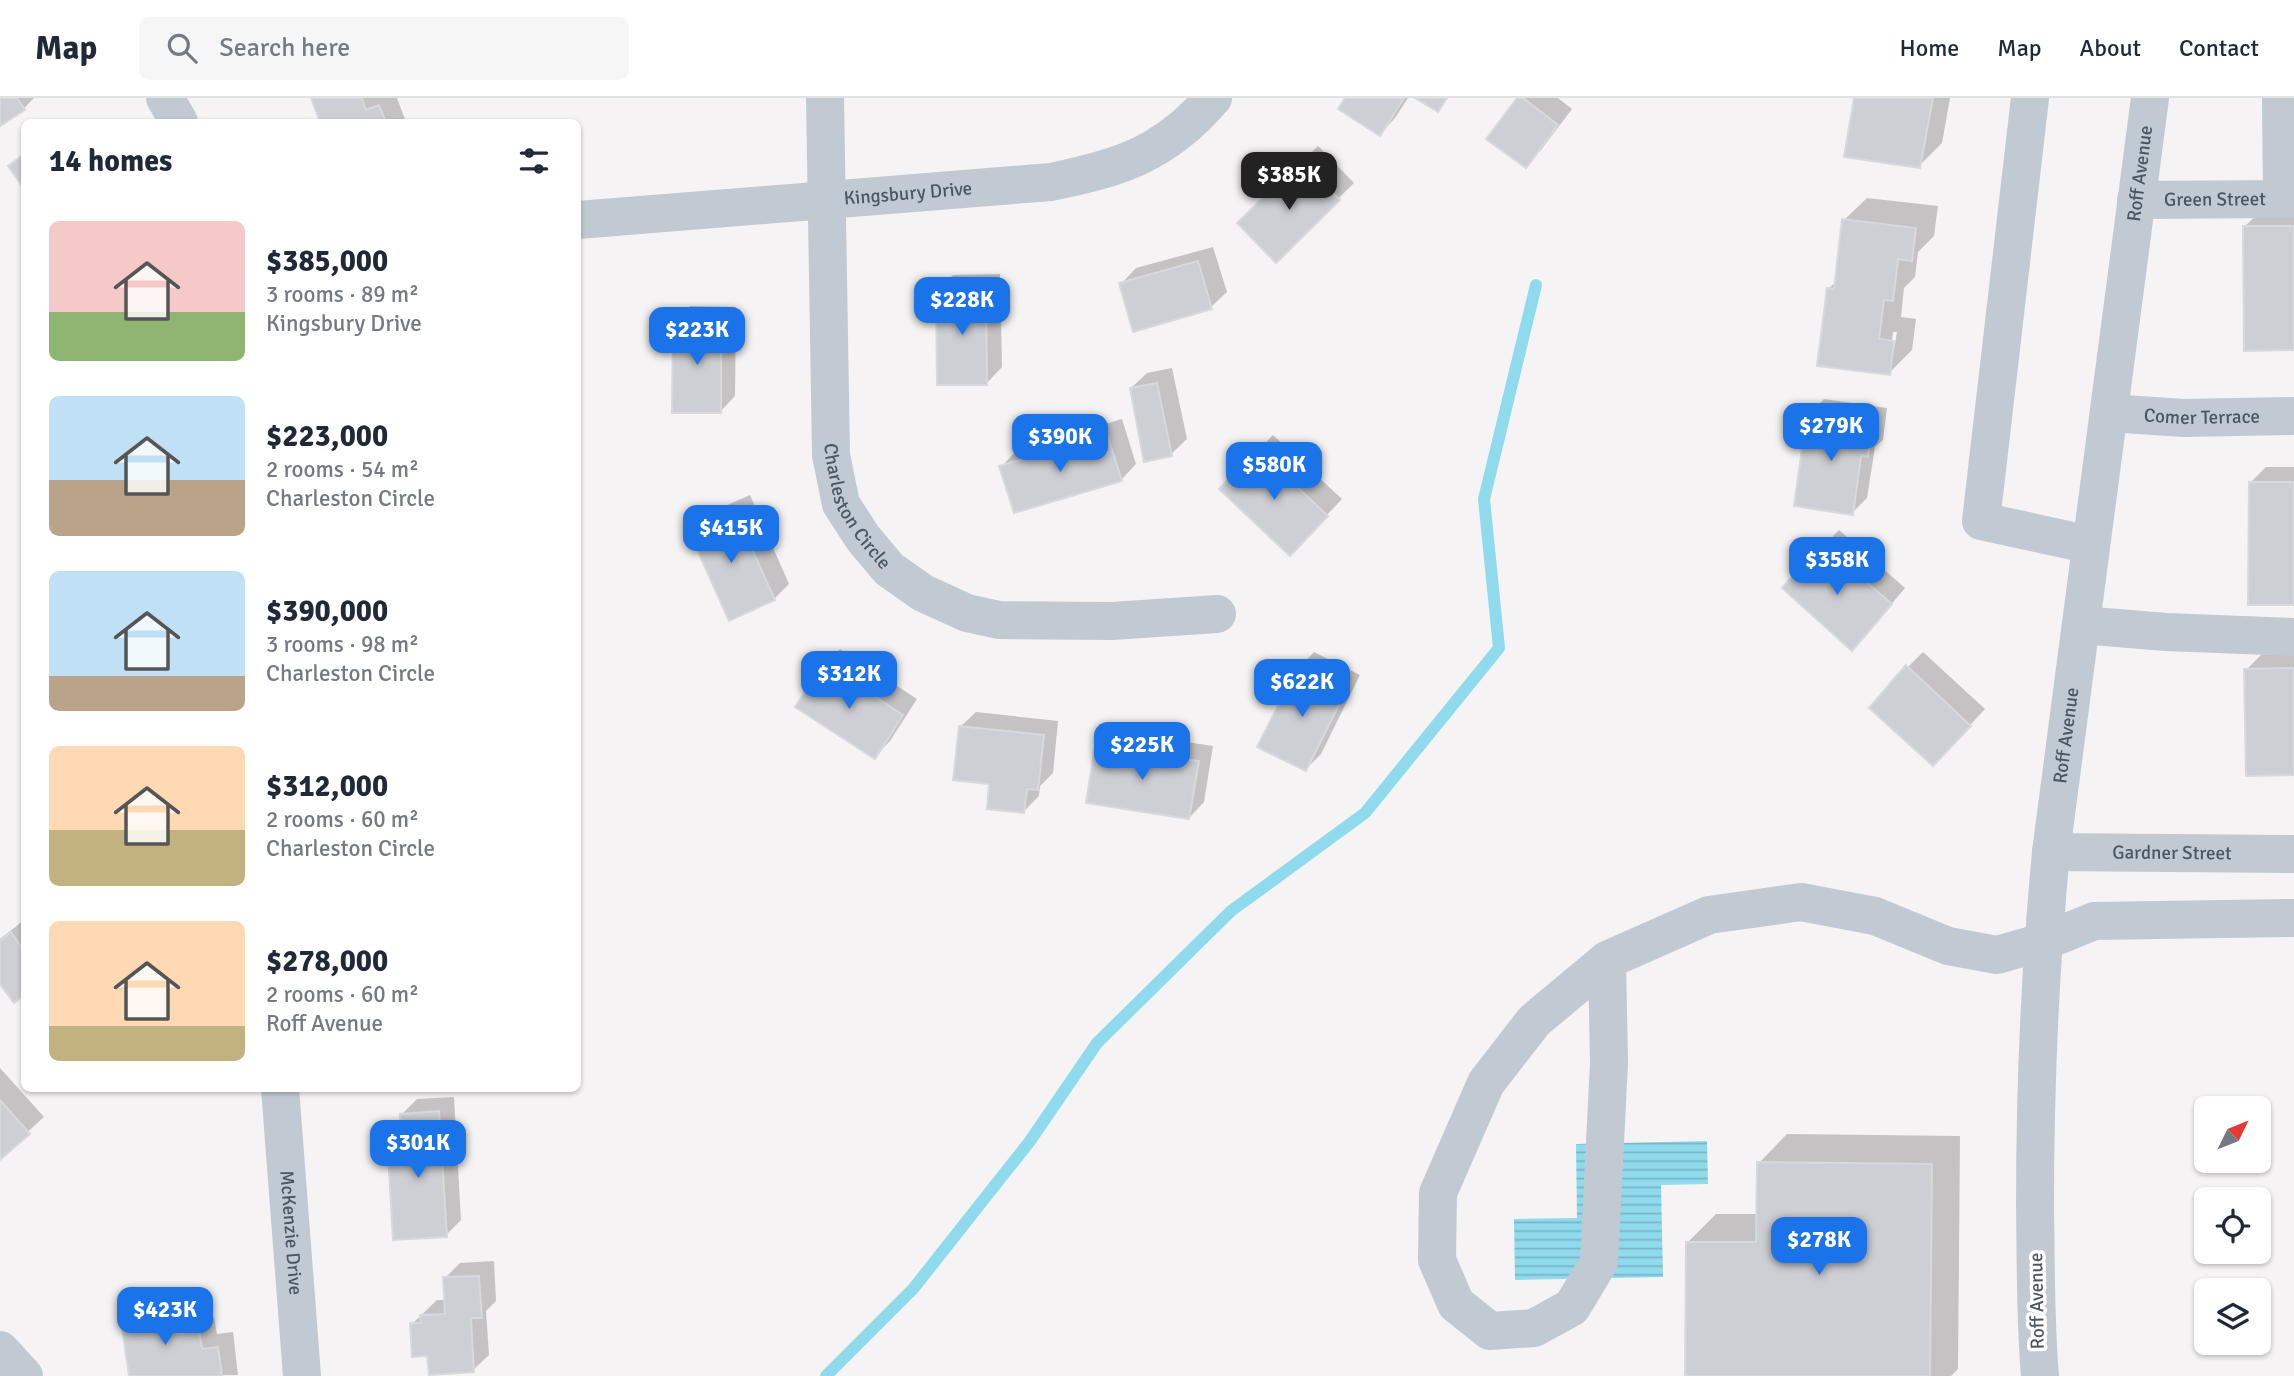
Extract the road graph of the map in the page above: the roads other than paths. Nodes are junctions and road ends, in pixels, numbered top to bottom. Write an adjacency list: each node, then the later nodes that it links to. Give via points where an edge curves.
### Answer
1 (165, 98): 7 (street)
2 (825, 98): 10 (street, Charleston Circle)
3 (1213, 98): 10 (street, Kingsbury Drive, via 1178,134 1101,172 1051,183)
4 (2029, 98): 14 (street, via 1981,521)
5 (2150, 98): 9 (street, Roff Avenue)
6 (2281, 98): 8 (street)
7 (176, 119)
8 (2288, 199): 9 (street, Green Street)
9 (2137, 200): 12 (street, Roff Avenue)
10 (829, 201): 11 (street, Kingsbury Drive); 15 (street, Charleston Circle, via 831,455 841,504 889,569 923,593 967,613 999,620 1112,621)
11 (581, 220)
12 (2109, 413): 13 (street, Comer Terrace, via 2184,418); 14 (street, Roff Avenue)
13 (2294, 416)
14 (2091, 545): 16 (street, Roff Avenue)
15 (1217, 614)
16 (2081, 625): 17 (street); 18 (street, Roff Avenue)
17 (2294, 637)
18 (2051, 852): 19 (street, Gardner Street); 21 (street, Roff Avenue)
19 (2294, 854)
20 (2294, 918): 21 (street, via 2094,921)
21 (2043, 942): 22 (street, via 1997,955 1948,946 1875,916 1801,902 1709,915); 27 (street, Roff Avenue, via 2035,1150)
22 (1607, 960): 22 (street, via 1534,1020 1486,1083 1438,1193 1437,1260 1455,1304 1490,1331 1534,1328 1573,1307 1599,1262 1609,1063)
23 (280, 1092): 26 (street, McKenzie Drive)
24 (0, 1350): 25 (street)
25 (24, 1376)
26 (302, 1376)
27 (2040, 1376)

